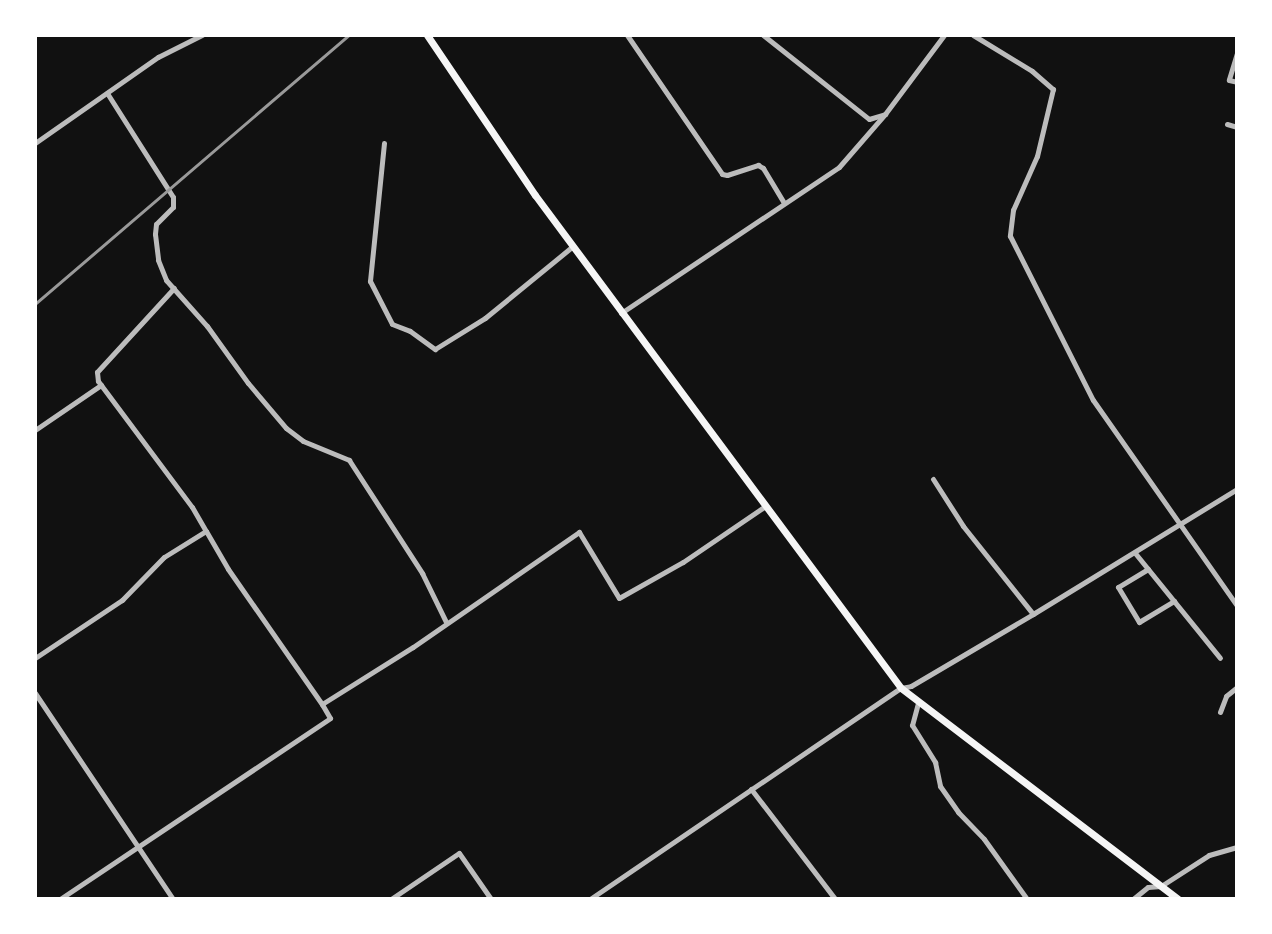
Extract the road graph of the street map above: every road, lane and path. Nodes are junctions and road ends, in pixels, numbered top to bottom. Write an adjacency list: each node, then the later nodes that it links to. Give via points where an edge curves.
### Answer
1 (202, 35): 9 (street, via 158,57)
2 (427, 35): 16 (main road)
3 (626, 35): 15 (street, via 722,173 758,165)
4 (764, 35): 10 (street, via 869,119)
5 (944, 35): 10 (street)
6 (973, 35): 24 (street, via 1053,89 1037,156 1013,210 1010,236 1093,400)
7 (1237, 53): 8 (street, via 1229,80)
8 (1237, 82)
9 (107, 93): 13 (street); 17 (street, via 173,197 173,206 156,224 155,234 158,260)
10 (885, 114): 15 (street, via 848,159)
11 (1227, 124): 12 (street)
12 (1237, 127)
13 (35, 143)
14 (384, 143): 16 (street, via 370,281 392,324 435,349 485,318)
15 (784, 203): 18 (street)
16 (573, 246): 18 (main road)
17 (174, 288): 19 (street, via 97,372); 31 (street, via 286,428 303,441 349,460 422,573)
18 (621, 313): 23 (main road)
19 (101, 384): 20 (street); 25 (street)
20 (35, 430)
21 (933, 479): 30 (street, via 963,526)
22 (1237, 489): 24 (street)
23 (764, 507): 31 (street, via 683,562 619,598 579,532); 35 (main road)
24 (1179, 526): 26 (street); 29 (street)
25 (206, 531): 32 (street, via 164,557 122,600); 38 (street)
26 (1135, 553): 27 (street); 30 (street)
27 (1148, 569): 28 (street); 28 (street, via 1118,587 1139,622)
28 (1174, 601): 33 (street)
29 (1237, 606)
30 (1033, 614): 35 (street)
31 (446, 622): 38 (street)
32 (35, 658)
33 (1220, 658)
34 (1237, 687): 39 (street, via 1226,696)
35 (901, 688): 37 (main road); 40 (street)
36 (35, 693): 41 (street)
37 (918, 703): 43 (main road); 50 (street, via 912,725 934,762 940,786)
38 (322, 704): 41 (street, via 330,718)
39 (1220, 712)
40 (751, 789): 44 (street); 49 (street)
41 (138, 847): 45 (street); 46 (street)
42 (1237, 847): 43 (street, via 1209,855)
43 (1161, 886): 51 (street, via 1148,887); 52 (main road)
44 (833, 898)
45 (60, 899)
46 (173, 899)
47 (391, 899): 48 (street, via 459,853)
48 (491, 899)
49 (590, 899)
50 (1027, 899)
51 (1133, 899)
52 (1178, 899)

